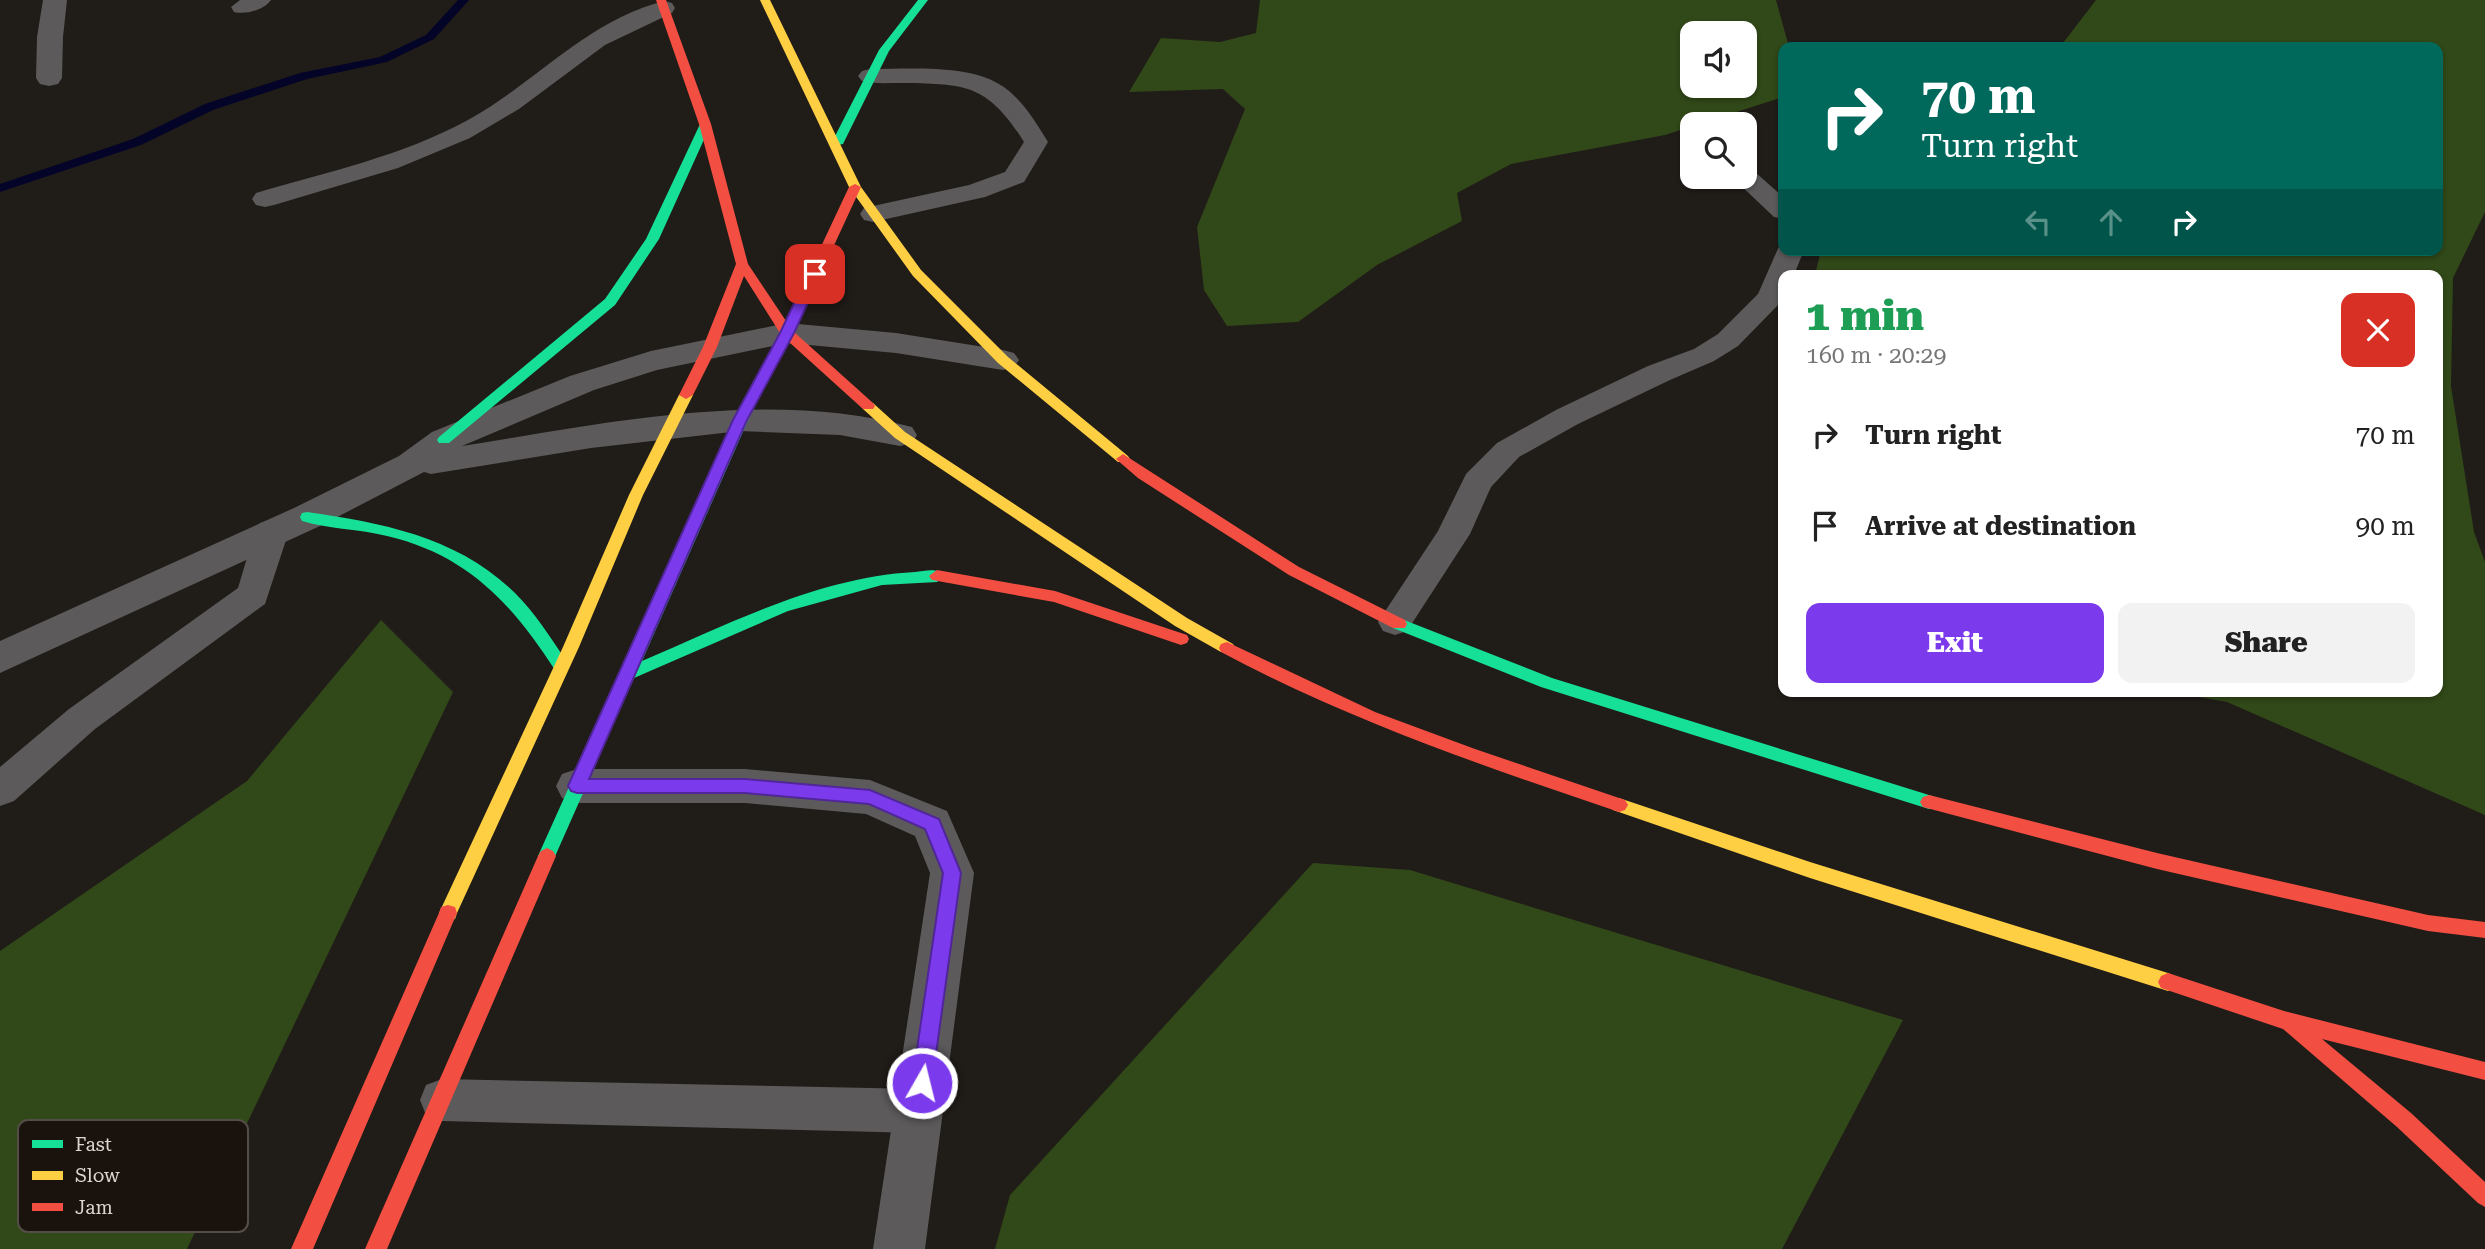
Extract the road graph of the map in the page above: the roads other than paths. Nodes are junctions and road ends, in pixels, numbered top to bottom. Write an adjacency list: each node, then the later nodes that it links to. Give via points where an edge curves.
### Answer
1 (55, 0): 6 (street)
2 (765, 0): 8 (main road)
3 (923, 0): 5 (main road, via 892,34)
4 (663, 4): 7 (main road); 11 (lane, via 590,45 507,107 461,133 401,158)
5 (870, 76): 8 (main road); 13 (lane, via 938,77 988,86 1019,114 1036,142 1015,177 976,191)
6 (49, 78)
7 (705, 124): 14 (main road); 22 (main road, via 672,201 627,284)
8 (837, 144): 9 (main road)
9 (855, 187): 13 (main road); 16 (main road)
10 (1757, 187): 12 (lane)
11 (265, 199)
12 (1778, 206)
13 (873, 214): 18 (main road, via 917,273)
14 (742, 264): 16 (main road); 17 (main road)
15 (1778, 280): 26 (lane, via 1771,297 1728,340 1508,450 1477,482 1453,534)
16 (787, 333): 17 (street); 18 (street, via 896,343); 19 (main road); 21 (main road)
17 (710, 347): 20 (main road); 22 (street, via 582,383)
18 (1003, 360): 26 (main road, via 1143,475 1294,571)
19 (740, 420): 20 (street); 21 (street, via 840,424); 30 (main road)
20 (671, 426): 23 (street); 28 (main road)
21 (900, 435): 29 (main road, via 1171,616)
22 (444, 440): 23 (street)
23 (411, 464): 24 (street)
24 (307, 517): 25 (street); 28 (main road, via 393,530 466,560 497,580 523,605)
25 (272, 531): 27 (street); 32 (lane, via 253,595 82,719)
26 (1395, 622): 33 (main road, via 1547,683 1956,811 2428,923)
27 (0, 657)
28 (561, 666): 39 (main road)
29 (1259, 666): 30 (main road, via 1055,597 944,576 882,579 783,607); 34 (main road, via 1323,697 1491,762 1810,870)
30 (625, 675): 31 (main road)
31 (577, 786): 36 (main road); 37 (street, via 745,786 870,797 932,824 952,873)
32 (0, 790)
33 (2485, 930)
34 (2284, 1020): 35 (main road); 38 (main road, via 2404,1119)
35 (2485, 1070)
36 (442, 1100): 37 (lane); 40 (main road)
37 (918, 1111): 41 (street)
38 (2485, 1196)
39 (302, 1249)
40 (376, 1249)
41 (899, 1249)

